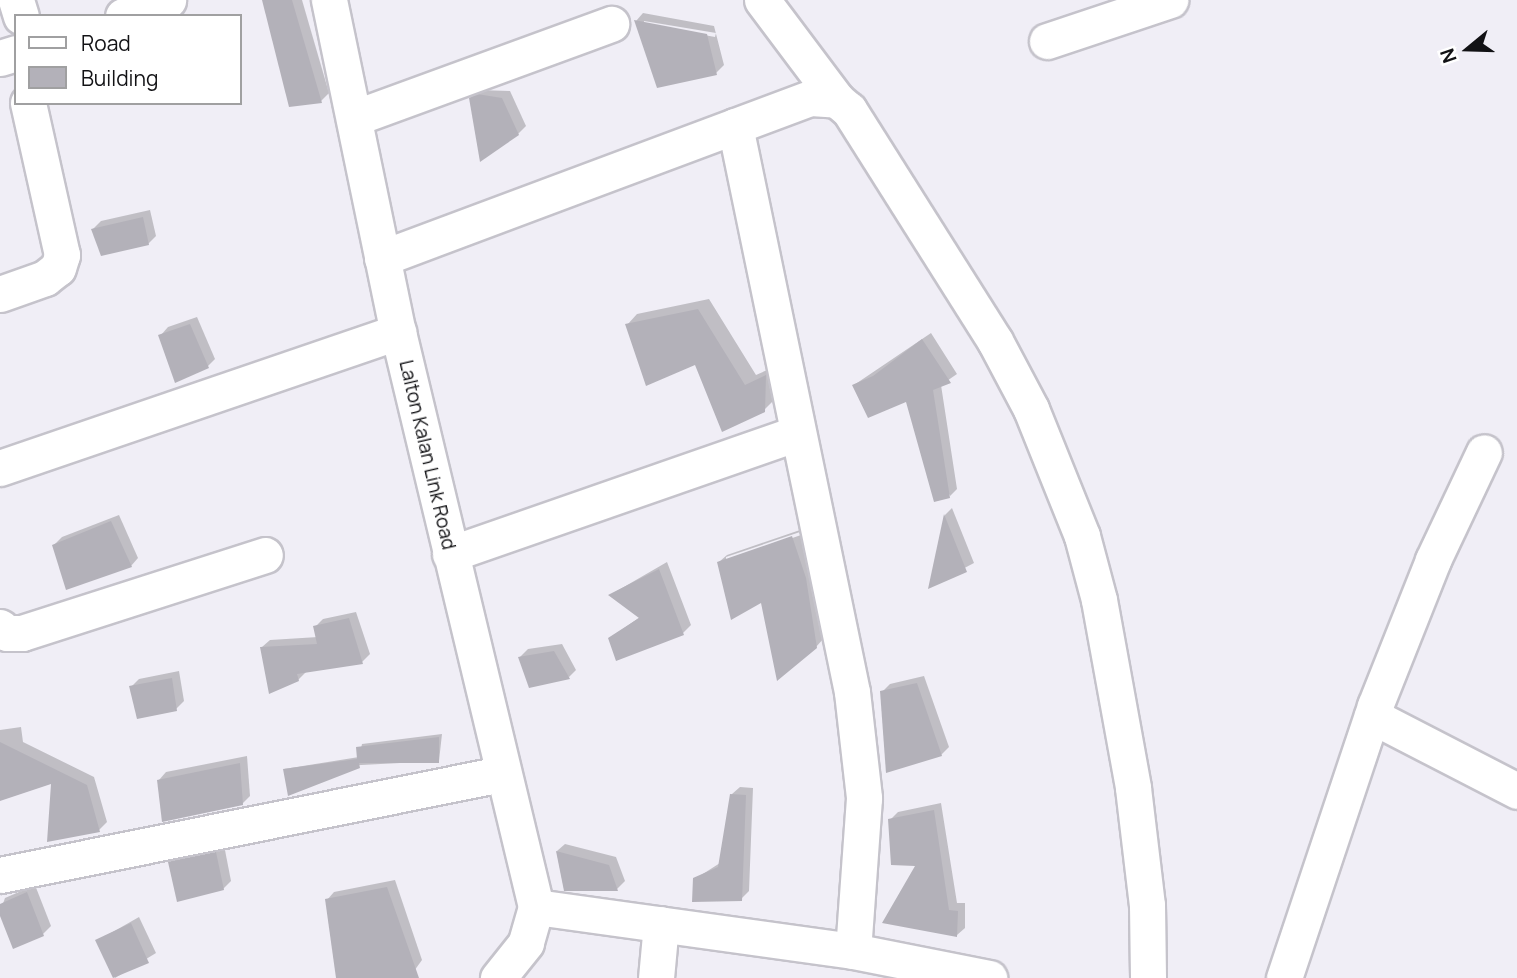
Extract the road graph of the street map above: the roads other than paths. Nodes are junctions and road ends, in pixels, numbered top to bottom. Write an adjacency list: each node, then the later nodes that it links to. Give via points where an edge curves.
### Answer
1 (168, 0): 5 (street)
2 (328, 0): 10 (street, Lalton Kalan Link Road)
3 (762, 0): 8 (street)
4 (1170, 0): 7 (street)
5 (128, 14)
6 (611, 24): 10 (street)
7 (1048, 41)
8 (837, 100): 11 (street, via 811,98); 31 (street, via 863,128 995,341 1069,499 1099,600 1133,788 1146,905)
9 (28, 105): 13 (street, via 62,255 58,268 45,278)
10 (354, 118): 12 (street, Lalton Kalan Link Road)
11 (735, 126): 12 (street); 15 (street)
12 (382, 258): 14 (street, Lalton Kalan Link Road)
13 (0, 295)
14 (398, 332): 17 (street); 18 (street, Lalton Kalan Link Road)
15 (798, 433): 18 (street); 27 (street, via 852,692 862,768 862,845)
16 (1484, 452): 21 (street, via 1433,560)
17 (0, 468)
18 (450, 554): 22 (street, Lalton Kalan Link Road)
19 (265, 555): 20 (street, via 22,633 7,633)
20 (0, 626)
21 (1372, 716): 23 (street); 32 (street)
22 (502, 774): 24 (street); 25 (street, Lalton Kalan Link Road)
23 (1517, 791)
24 (0, 875)
25 (536, 907): 26 (street); 28 (street, via 526,943)
26 (661, 924): 27 (street); 29 (street)
27 (853, 951): 30 (street)
28 (498, 978)
29 (656, 978)
30 (989, 978)
31 (1148, 978)
32 (1284, 978)

